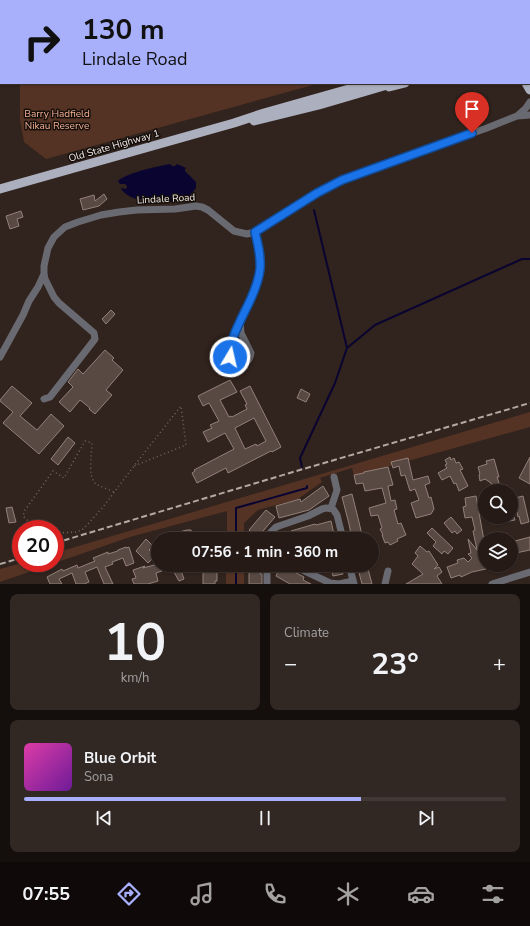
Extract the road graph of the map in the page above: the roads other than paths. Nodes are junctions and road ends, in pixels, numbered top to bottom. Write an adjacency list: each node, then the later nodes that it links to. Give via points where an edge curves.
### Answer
1 (352, 84): 5 (main road)
2 (366, 84): 5 (main road, Old State Highway 1)
3 (391, 84): 6 (main road, Old State Highway 1)
4 (402, 84): 6 (main road)
5 (320, 97): 10 (main road, Old State Highway 1)
6 (336, 100): 10 (main road, Old State Highway 1, via 269,118)
7 (530, 102): 9 (street)
8 (530, 115): 9 (street)
9 (517, 116): 12 (street, via 342,180)
10 (234, 123): 11 (main road, Old State Highway 1)
11 (0, 189)
12 (255, 232): 13 (street, Lindale Road, via 247,234 234,231 208,210 196,206 101,215 65,227 54,237 48,248); 14 (street, via 260,252 260,268 256,286)
13 (44, 274): 15 (street); 16 (street, via 57,301 94,333 96,338 50,397)
14 (240, 321): 14 (street, via 241,333 251,353 249,359 240,365 233,361 229,352)
15 (0, 357)
16 (44, 399)
17 (334, 477): 18 (street, via 337,490)
18 (331, 508): 19 (street, via 324,508 276,527); 20 (street, via 338,515)
19 (271, 532)
20 (342, 532)
21 (388, 571): 28 (street)
22 (267, 572): 27 (street)
23 (307, 572): 26 (street, via 330,583)
24 (351, 572): 26 (street)
25 (530, 572): 29 (street)
26 (353, 582)
27 (267, 584)
28 (385, 584)
29 (492, 584)

